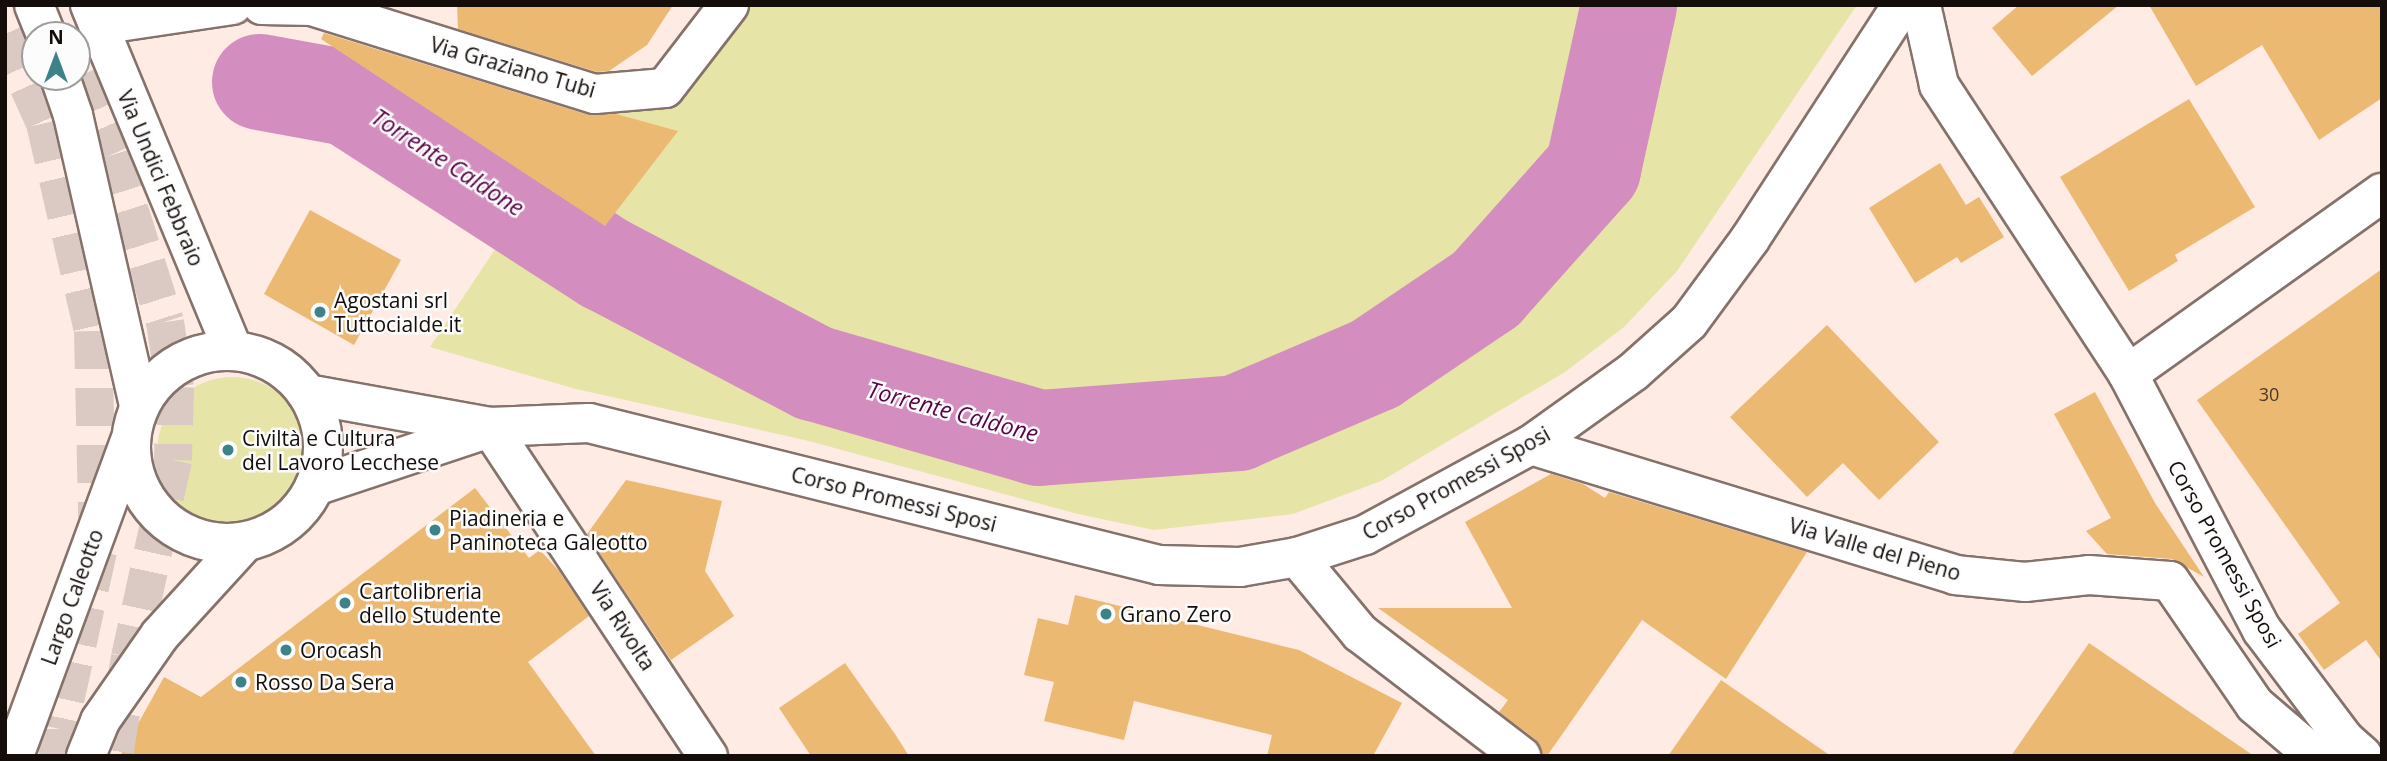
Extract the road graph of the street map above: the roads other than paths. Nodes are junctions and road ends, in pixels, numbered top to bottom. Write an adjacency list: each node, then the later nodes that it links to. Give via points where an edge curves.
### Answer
1 (233, 5): 6 (street)
2 (262, 5): 3 (street, Via Graziano Tubi, via 312,6 595,94 664,88)
3 (729, 5)
4 (1902, 5): 14 (street, Corso Promessi Sposi, via 1750,239 1689,322 1633,372)
5 (1921, 5): 10 (street, Corso Promessi Sposi, via 1939,85)
6 (94, 15): 9 (street, Via Undici Febbraio)
7 (65, 91): 12 (street)
8 (2382, 193): 10 (street)
9 (233, 350): 11 (street, Largo Caleotto, via 265,358); 12 (street, Largo Caleotto, via 190,357 175,365 149,389)
10 (2128, 374): 23 (street, Corso Promessi Sposi, via 2262,630 2344,739)
11 (307, 394): 13 (street, Corso Promessi Sposi); 15 (street, Largo Caleotto, via 320,420 323,454)
12 (135, 422): 16 (street, via 133,472 144,497 167,522 196,538); 18 (street, Largo Caleotto)
13 (490, 427): 15 (street, Corso Promessi Sposi); 17 (street, Corso Promessi Sposi, via 589,423 1159,565 1240,567); 20 (street, Via Rivolta)
14 (1531, 445): 17 (street, Corso Promessi Sposi, via 1365,535); 22 (street, Via Valle del Pieno, via 1955,575 2025,582 2089,575 2170,582 2255,705)
15 (315, 486): 16 (street, Largo Caleotto, via 289,520)
16 (245, 542): 19 (street, Largo Caleotto, via 160,635 100,722)
17 (1297, 557): 21 (street, via 1360,633)
18 (14, 756)
19 (86, 756)
20 (708, 756)
21 (1521, 756)
22 (2315, 756)
23 (2363, 756)

